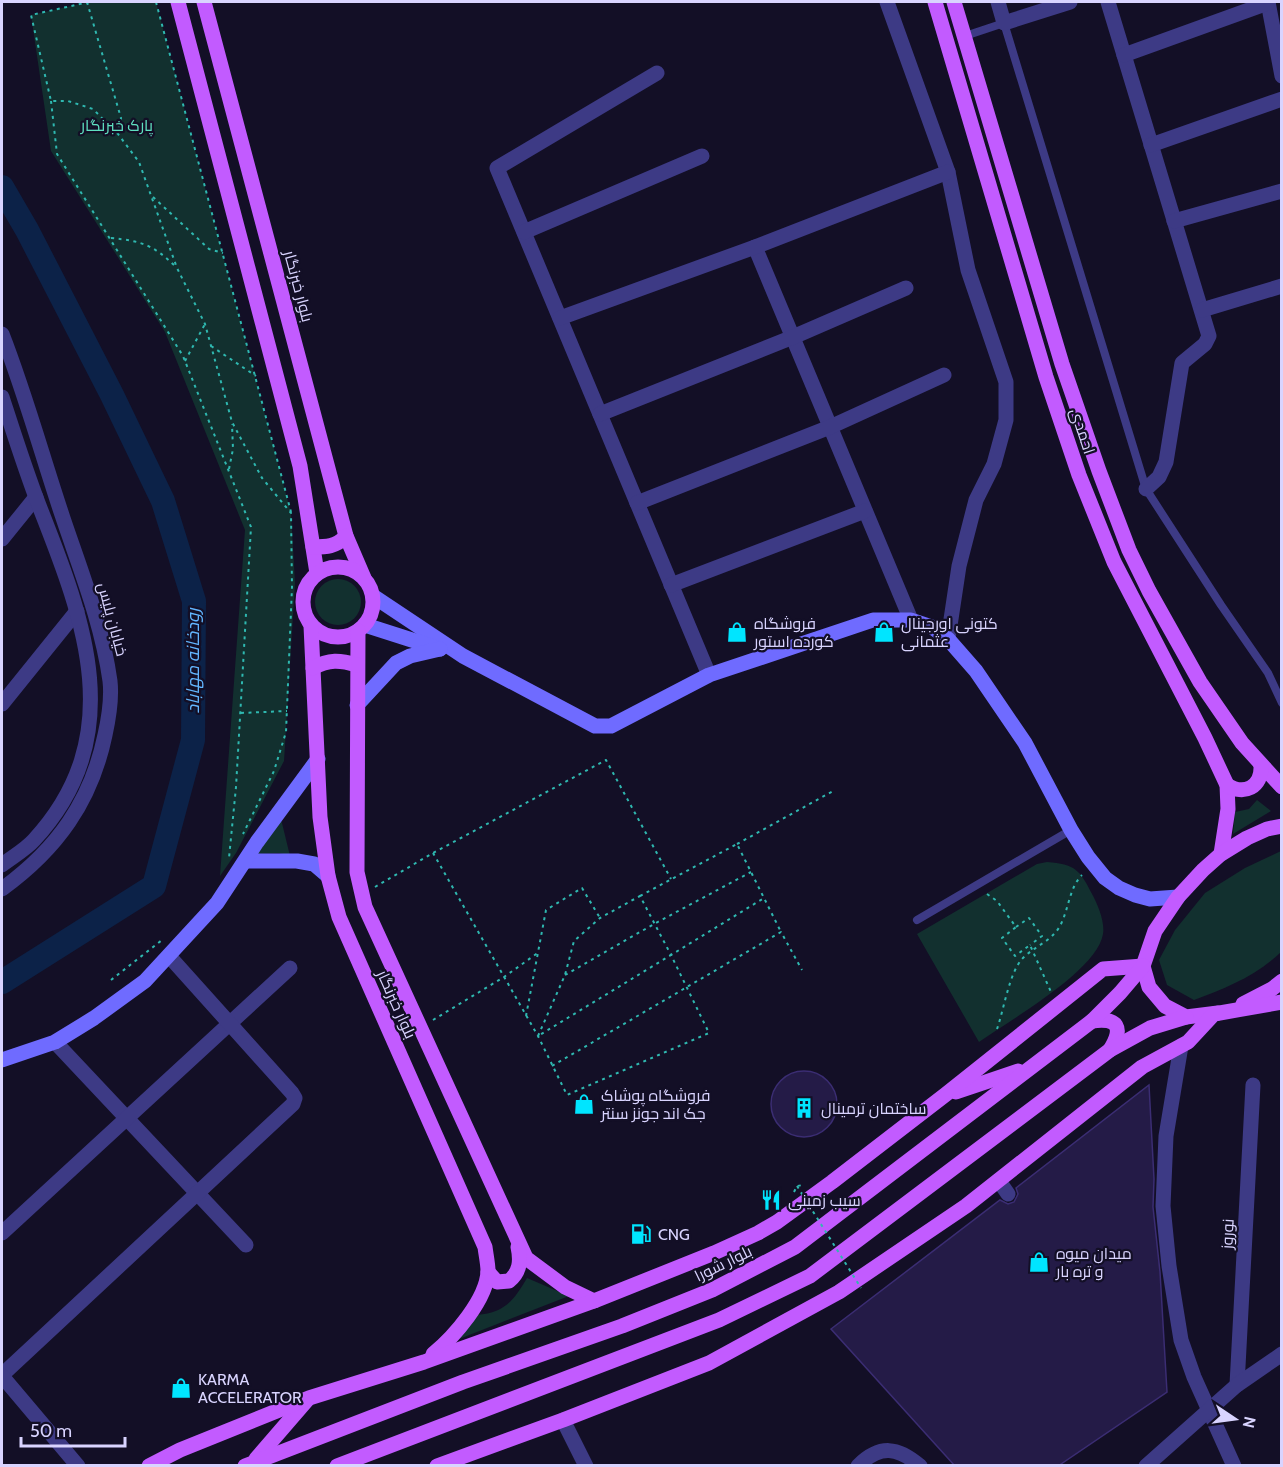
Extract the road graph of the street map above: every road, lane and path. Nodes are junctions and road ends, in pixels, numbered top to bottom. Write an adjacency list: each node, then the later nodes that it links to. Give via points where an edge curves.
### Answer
1 (88, 2): 18 (path, via 31,15); 19 (path, via 121,118)
2 (156, 2): 29 (path)
3 (178, 2): 54 (main road, via 300,466)
4 (204, 2): 52 (main road, بلوار خبرنگار)
5 (887, 2): 22 (street)
6 (935, 2): 78 (main road, احمدی, via 1079,475 1114,562)
7 (954, 2): 13 (main road, احمدی)
8 (998, 2): 12 (street)
9 (1070, 2): 12 (street)
10 (1108, 2): 14 (street)
11 (1268, 2): 14 (street); 16 (street)
12 (1004, 22): 13 (lane); 47 (lane)
13 (965, 36): 77 (main road, احمدی, via 1062,364 1129,550 1200,682)
14 (1124, 55): 20 (street)
15 (657, 73): 26 (street, via 497,168)
16 (1281, 76)
17 (1281, 99): 20 (street)
18 (51, 101): 19 (path, via 68,101 93,110); 27 (path, via 57,154)
19 (118, 134): 24 (path, via 139,162)
20 (1151, 145): 25 (street)
21 (702, 156): 26 (street)
22 (948, 172): 28 (street); 63 (street, via 968,270 1006,382 1006,420 994,464 976,500 959,566)
23 (1281, 191): 25 (street)
24 (151, 195): 29 (path, via 210,249); 30 (path)
25 (1174, 221): 33 (street)
26 (524, 232): 34 (street)
27 (110, 238): 30 (path, via 145,244); 39 (path)
28 (755, 247): 34 (street); 37 (street)
29 (224, 253): 41 (path)
30 (177, 268): 35 (path)
31 (1281, 286): 33 (street)
32 (906, 288): 37 (street)
33 (1202, 310): 47 (street, via 1208,341 1182,363 1166,462 1160,477)
34 (560, 318): 43 (street)
35 (205, 324): 38 (path); 39 (path)
36 (2, 334): 70 (street, خیابان پلیس, via 99,625)
37 (793, 337): 43 (street); 45 (street)
38 (211, 346): 41 (path); 44 (path)
39 (185, 361): 46 (path)
40 (944, 375): 45 (street)
41 (256, 377): 51 (path)
42 (2, 397): 48 (street, خیابان پلیس)
43 (600, 414): 49 (street)
44 (232, 422): 46 (path, via 233,449); 51 (path, via 262,478)
45 (830, 427): 49 (street); 50 (street)
46 (228, 471): 75 (path, via 251,527)
47 (1146, 489): 71 (lane, via 1268,673)
48 (36, 497): 53 (street); 59 (street, خیابان پلیس)
49 (637, 503): 57 (street)
50 (866, 511): 57 (street); 60 (street)
51 (291, 513): 74 (path)
52 (346, 536): 54 (main road, via 332,546); 56 (main road, بلوار خبرنگار)
53 (2, 539)
54 (313, 547): 55 (main road)
55 (317, 573): 56 (main road, via 337,566); 61 (main road, via 305,588 303,598)
56 (364, 578): 58 (main road)
57 (671, 585): 68 (street)
58 (373, 596): 62 (main road, via 370,616); 65 (main road)
59 (77, 611): 69 (street, خیابان پلیس); 72 (street)
60 (911, 620): 63 (main road, via 932,627); 68 (main road, via 873,620)
61 (311, 626): 62 (main road, via 339,638); 67 (main road, بلوار خبرنگار)
62 (361, 628): 64 (main road); 66 (main road, بلوار خبرنگار)
63 (948, 639): 82 (main road, via 976,671 1025,743)
64 (440, 649): 65 (main road); 73 (main road, via 396,663)
65 (463, 656): 68 (main road, via 595,726 611,726)
66 (357, 665): 67 (main road, via 334,660); 73 (main road, بلوار خبرنگار)
67 (313, 668): 76 (main road, بلوار خبرنگار)
68 (709, 675)
69 (92, 683): 70 (street); 88 (street, خیابان پلیس, via 90,729 83,758 64,801 33,841)
70 (110, 683): 93 (street, خیابان پلیس, via 110,714 101,755 82,803 29,869)
71 (1281, 703)
72 (2, 704)
73 (357, 705): 94 (main road, بلوار خبرنگار, via 357,872)
74 (286, 711): 75 (path); 83 (path, via 286,732 274,771)
75 (240, 713): 87 (path, via 228,865)
76 (318, 759): 87 (main road, via 257,842); 91 (main road, بلوار خبرنگار)
77 (1261, 766): 78 (main road, via 1258,782 1251,789 1243,791); 79 (main road, احمدی)
78 (1227, 785): 86 (main road, احمدی, via 1228,809)
79 (1281, 787)
80 (835, 790): 84 (path)
81 (1281, 826): 86 (main road, via 1247,838)
82 (1071, 830): 97 (main road, via 1088,857 1119,888 1150,899); 100 (lane)
83 (244, 834)
84 (737, 844): 89 (path); 92 (path)
85 (433, 853): 92 (path, via 606,760); 94 (path); 114 (path)
86 (1221, 854): 97 (main road)
87 (240, 858): 91 (main road, via 314,864); 109 (main road, via 217,903)
88 (2, 865)
89 (751, 872): 98 (path); 101 (path)
90 (1082, 875): 106 (path, via 1074,882 1059,927 1045,943)
91 (328, 876): 144 (main road, بلوار خبرنگار, via 339,917 478,1228)
92 (671, 879): 96 (path)
93 (2, 889)
94 (362, 894): 125 (main road, بلوار خبرنگار)
95 (987, 894): 102 (path)
96 (640, 896): 99 (path); 101 (path)
97 (1179, 897): 110 (main road, via 1155,931)
98 (764, 898): 103 (path); 108 (path)
99 (600, 918): 107 (path, via 582,888 546,910); 113 (path, via 574,941)
100 (917, 920)
101 (654, 924): 108 (path); 113 (path)
102 (1016, 927): 105 (path, via 1029,918 1042,936); 105 (path, via 1002,938 1015,956)
103 (781, 932): 112 (path); 117 (path)
104 (165, 937): 115 (path)
105 (1030, 945): 106 (path)
106 (1032, 950): 118 (path); 126 (path, via 1013,976)
107 (539, 951): 114 (path); 121 (path)
108 (670, 955): 117 (path); 127 (path)
109 (169, 956): 124 (street); 128 (main road, via 145,981)
110 (1143, 966): 122 (main road, via 1149,987 1165,1006); 123 (main road, بلوار شورا); 135 (main road, via 1103,969)
111 (290, 968): 124 (street)
112 (802, 970)
113 (565, 975): 127 (path)
114 (504, 977): 121 (path); 125 (path)
115 (111, 980)
116 (1281, 981): 120 (main road, via 1244,1004)
117 (688, 987): 132 (path); 132 (path, via 710,1033 567,1095)
118 (1051, 992)
119 (1281, 1003): 120 (main road)
120 (1214, 1014): 122 (main road); 129 (main road)
121 (526, 1016): 127 (path)
122 (1186, 1017): 130 (main road, via 1150,1028)
123 (1092, 1021): 130 (main road, via 1106,1019 1114,1023 1118,1038); 133 (main road, بلوار شورا)
124 (229, 1023): 136 (street); 139 (street, via 295,1098)
125 (421, 1028): 142 (main road, بلوار خبرنگار)
126 (997, 1029)
127 (538, 1036): 132 (path)
128 (55, 1042): 131 (main road); 136 (street)
129 (1181, 1046): 137 (main road, via 1142,1067); 152 (street, via 1166,1136 1163,1206 1181,1340)
130 (1110, 1050): 157 (main road, via 810,1276 719,1320)
131 (2, 1060)
132 (552, 1066)
133 (1030, 1067): 135 (main road); 154 (main road, بلوار شورا, via 795,1247 712,1290)
134 (1253, 1086): 150 (street, نوروز)
135 (945, 1095): 146 (main road, via 777,1222 714,1253)
136 (127, 1118): 139 (street); 141 (street)
137 (999, 1181): 140 (street); 153 (main road, via 839,1292 709,1363)
138 (797, 1186): 145 (path, bridge)
139 (198, 1194): 143 (street); 149 (street)
140 (1008, 1194)
141 (2, 1233)
142 (516, 1237): 144 (main road, via 519,1267 513,1278 497,1282); 146 (main road, بلوار خبرنگار, via 526,1258 565,1287)
143 (246, 1245)
144 (488, 1272): 148 (main road, بلوار خبرنگار, via 468,1318 450,1341)
145 (861, 1288)
146 (594, 1301): 148 (main road)
147 (1281, 1354): 150 (street)
148 (424, 1362): 151 (main road)
149 (2, 1375): 155 (street)
150 (1237, 1385): 152 (street)
151 (309, 1398): 154 (main road); 156 (main road)
152 (1210, 1409): 162 (street); 163 (street)
153 (563, 1420): 158 (main road); 159 (street)
154 (249, 1464)
155 (78, 1466)
156 (149, 1466)
157 (337, 1466)
158 (437, 1466)
159 (586, 1466)
160 (858, 1466): 161 (street, via 867,1457 886,1449 908,1455)
161 (920, 1466)
162 (1146, 1466)
163 (1234, 1466)

